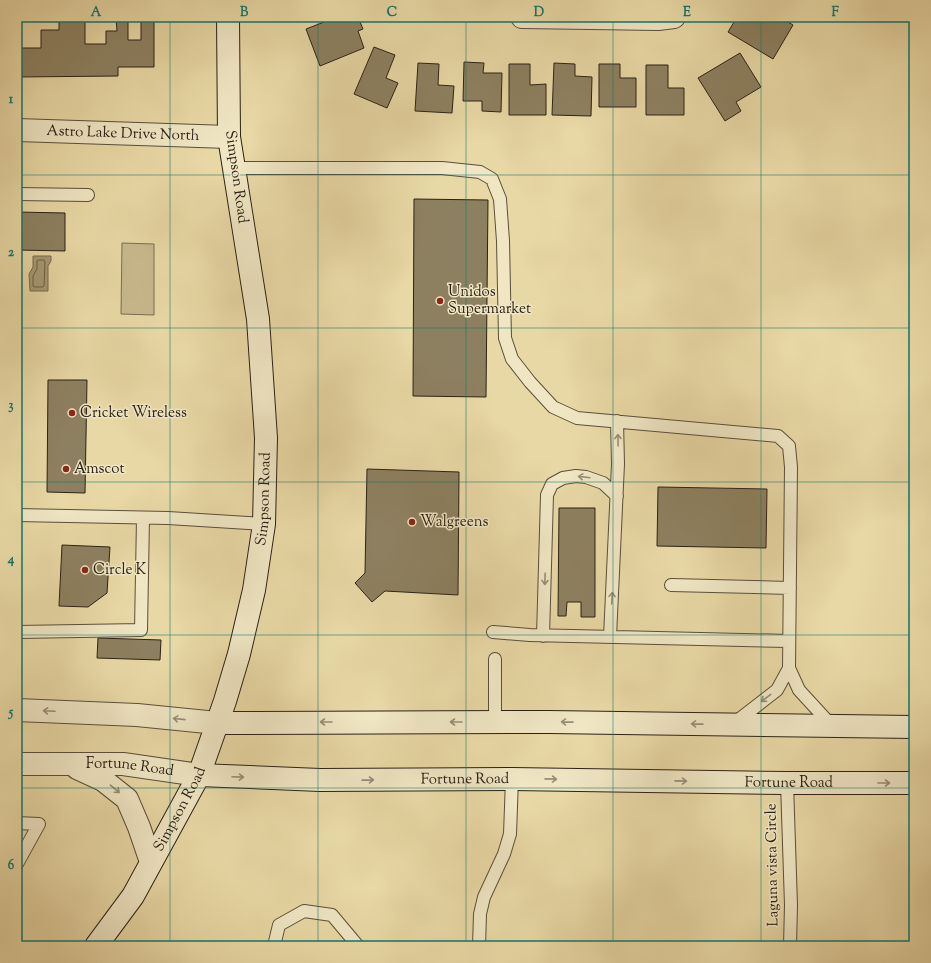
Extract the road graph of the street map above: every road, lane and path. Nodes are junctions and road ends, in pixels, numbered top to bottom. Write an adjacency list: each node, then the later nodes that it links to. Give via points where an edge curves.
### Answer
1 (228, 17): 5 (main road, Simpson Road)
2 (522, 17): 3 (main road)
3 (674, 17)
4 (17, 130): 5 (main road, Astro Lake Drive North)
5 (229, 137): 6 (main road, Simpson Road)
6 (233, 168): 9 (lane, via 442,168 480,172 492,179 500,199 505,338 512,359 553,407 577,418); 13 (main road, Simpson Road, via 258,319 266,438)
7 (17, 194): 8 (lane)
8 (88, 195)
9 (617, 421): 10 (lane, one-way to 9); 15 (lane, via 778,436 789,446)
10 (617, 496): 18 (lane, one-way to 18, via 603,483 586,477 563,478 552,484 547,495); 19 (lane, one-way to 10)
11 (17, 515): 12 (lane)
12 (143, 518): 13 (lane); 16 (lane, via 141,630)
13 (264, 524): 25 (main road, Simpson Road, via 254,590 237,660)
14 (671, 585): 15 (lane)
15 (790, 588): 20 (lane)
16 (17, 632)
17 (494, 632): 18 (lane)
18 (543, 636): 19 (lane)
19 (610, 637): 20 (lane)
20 (789, 641): 22 (lane)
21 (495, 659): 24 (lane)
22 (789, 668): 26 (lane, one-way to 26, via 777,690); 27 (lane, via 798,690)
23 (17, 710): 25 (main road, one-way to 23, via 137,715)
24 (494, 722): 25 (main road, one-way to 25); 26 (main road, one-way to 24)
25 (217, 724): 31 (main road, Simpson Road)
26 (732, 725): 27 (main road)
27 (832, 727): 28 (main road)
28 (914, 727)
29 (17, 764): 30 (main road, Fortune Road)
30 (68, 764): 31 (main road, Fortune Road, via 123,764); 36 (main road, one-way to 36, via 104,780 127,799)
31 (199, 775): 32 (main road, Fortune Road, one-way to 32, via 320,780); 36 (main road, Simpson Road)
32 (512, 778): 33 (main road, Fortune Road, one-way to 33); 41 (lane, via 510,834 504,854 484,897 480,914)
33 (787, 783): 34 (main road, Fortune Road, one-way to 34); 42 (lane, Laguna vista Circle)
34 (914, 783)
35 (17, 823): 37 (lane, via 39,824)
36 (151, 862): 38 (main road, Simpson Road, via 133,896)
37 (17, 864)
38 (96, 946)
39 (274, 946): 40 (lane, via 279,925 304,911 332,915)
40 (358, 946)
41 (479, 946)
42 (790, 946)

